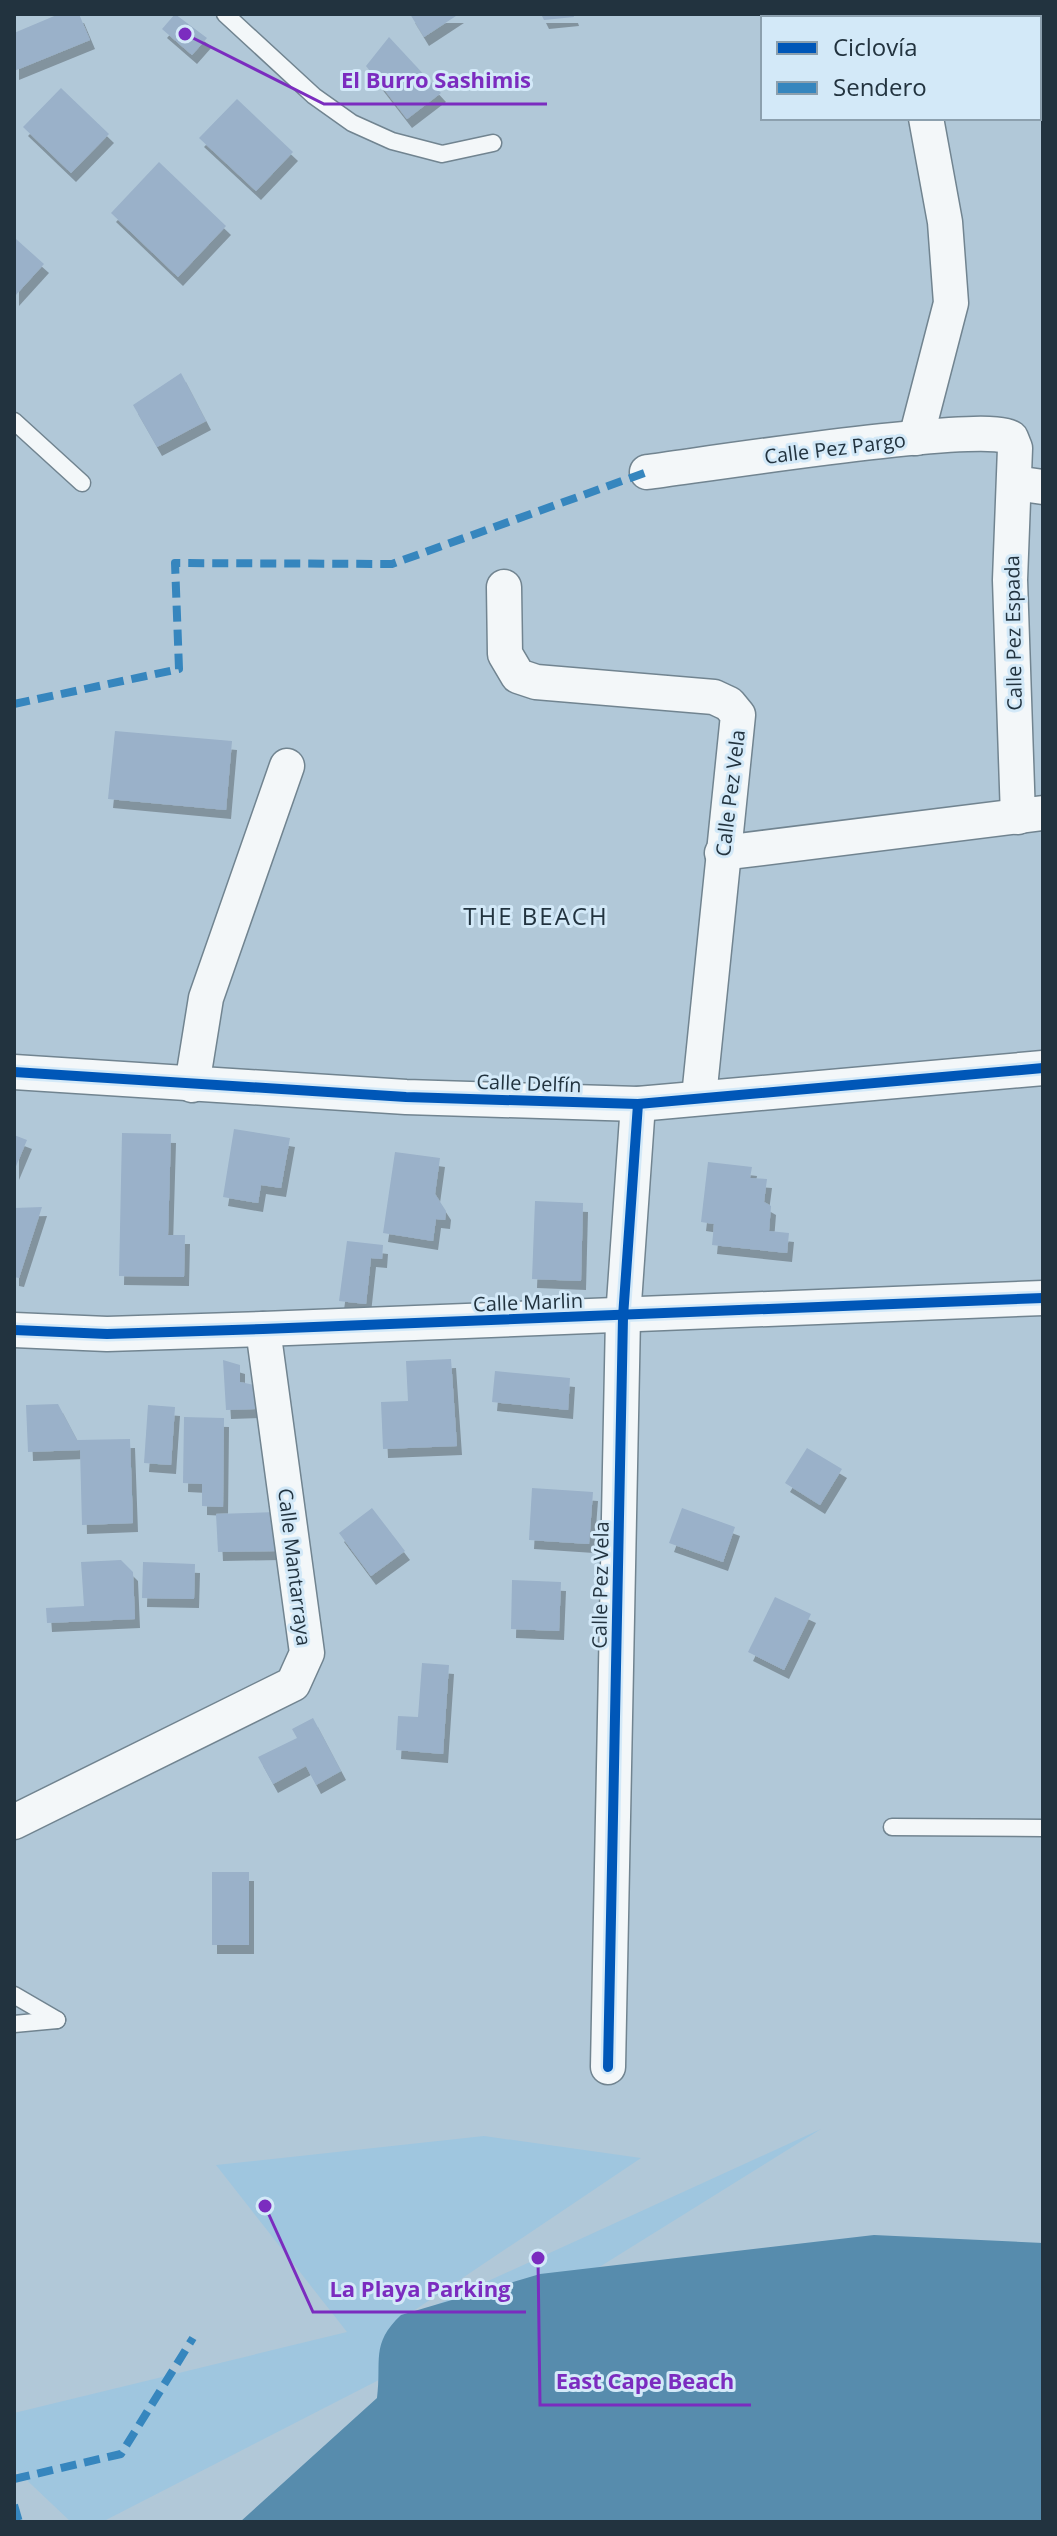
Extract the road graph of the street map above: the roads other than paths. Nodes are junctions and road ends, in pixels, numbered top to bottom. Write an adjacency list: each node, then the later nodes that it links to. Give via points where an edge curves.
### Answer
1 (225, 14): 3 (lane, via 314,96 352,123 442,154)
2 (926, 120): 5 (street, via 945,222 951,303)
3 (493, 143)
4 (14, 421): 8 (lane)
5 (916, 438): 6 (street, Calle Pez Pargo, via 997,432 1011,438); 7 (street, Calle Pez Pargo)
6 (1015, 448): 9 (street, Calle Pez Espada)
7 (647, 472)
8 (82, 483)
9 (1029, 485): 12 (street, Calle Pez Espada, via 1010,580)
10 (504, 587): 13 (street, Calle Pez Vela, via 505,654 518,676 536,682 714,697 729,704 739,725)
11 (287, 766): 16 (street, via 206,998)
12 (1031, 815): 13 (street)
13 (722, 853): 17 (street, Calle Pez Vela)
14 (1043, 1068): 17 (street, Calle Delfín)
15 (14, 1072): 16 (street, Calle Delfín)
16 (192, 1085): 18 (street, Calle Delfín)
17 (699, 1097): 18 (street, Calle Delfín)
18 (638, 1104): 20 (street, Calle Pez Vela)
19 (1043, 1298): 20 (street, Calle Marlin)
20 (623, 1317): 21 (street, Calle Marlin); 28 (street, Calle Pez Vela)
21 (263, 1329): 22 (street, Calle Marlin, via 107,1334); 23 (street, Calle Mantarraya, via 307,1653 302,1669 293,1684)
22 (14, 1330)
23 (14, 1822)
24 (892, 1827): 25 (lane)
25 (1043, 1828)
26 (14, 1995): 27 (lane, via 57,2020)
27 (14, 2024)
28 (608, 2067)

